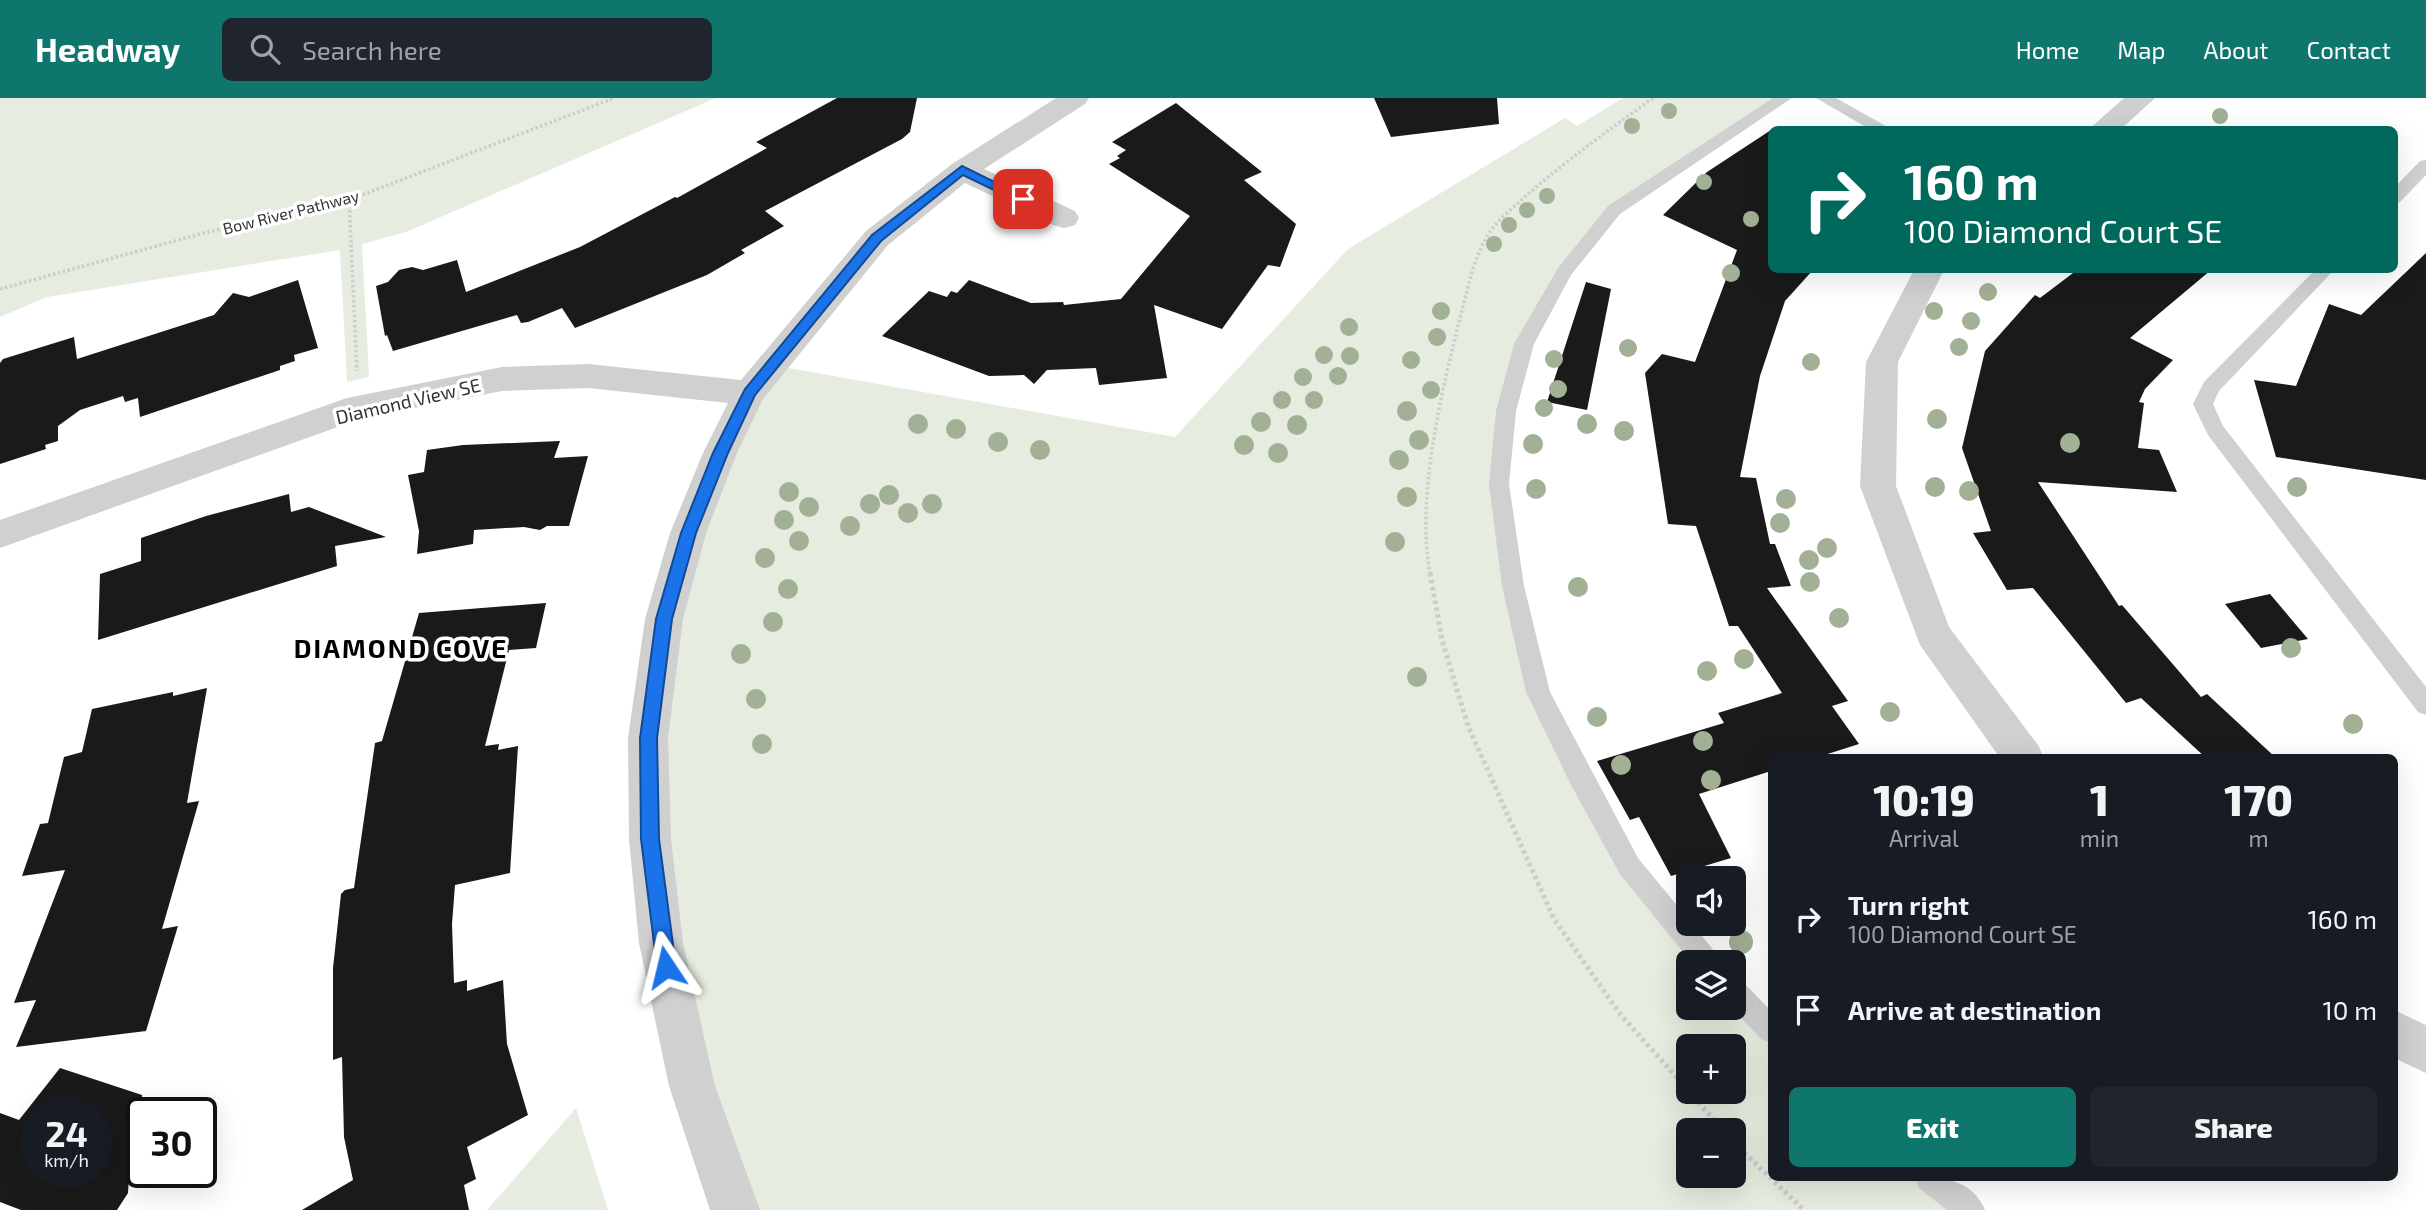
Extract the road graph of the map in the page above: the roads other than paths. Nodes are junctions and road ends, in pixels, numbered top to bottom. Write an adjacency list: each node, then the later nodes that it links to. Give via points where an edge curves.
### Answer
1 (1075, 98): 8 (street)
2 (1784, 98): 17 (lane, via 1614,210 1564,272 1524,344 1506,411 1499,484 1513,586 1538,692 1629,866)
3 (1824, 98): 5 (lane)
4 (2141, 98): 6 (street)
5 (1877, 126)
6 (2107, 126)
7 (2426, 165): 9 (lane)
8 (962, 170): 10 (street); 13 (street, via 877,238)
9 (2398, 194)
10 (1064, 218)
11 (1927, 273): 16 (street, via 1882,362 1878,486 1933,634)
12 (2322, 273): 15 (lane, via 2211,387 2203,404 2215,430)
13 (750, 393): 14 (street, Diamond View SE, via 588,376 502,379 359,407); 23 (street, via 688,533 664,619 649,738 650,839 661,943 692,1086)
14 (2, 543)
15 (2426, 705)
16 (2021, 754)
17 (1697, 950)
18 (1746, 1004): 19 (lane)
19 (1768, 1027)
20 (2398, 1035): 21 (street)
21 (2426, 1050)
22 (1933, 1181): 24 (lane)
23 (735, 1210)
24 (1970, 1210)

